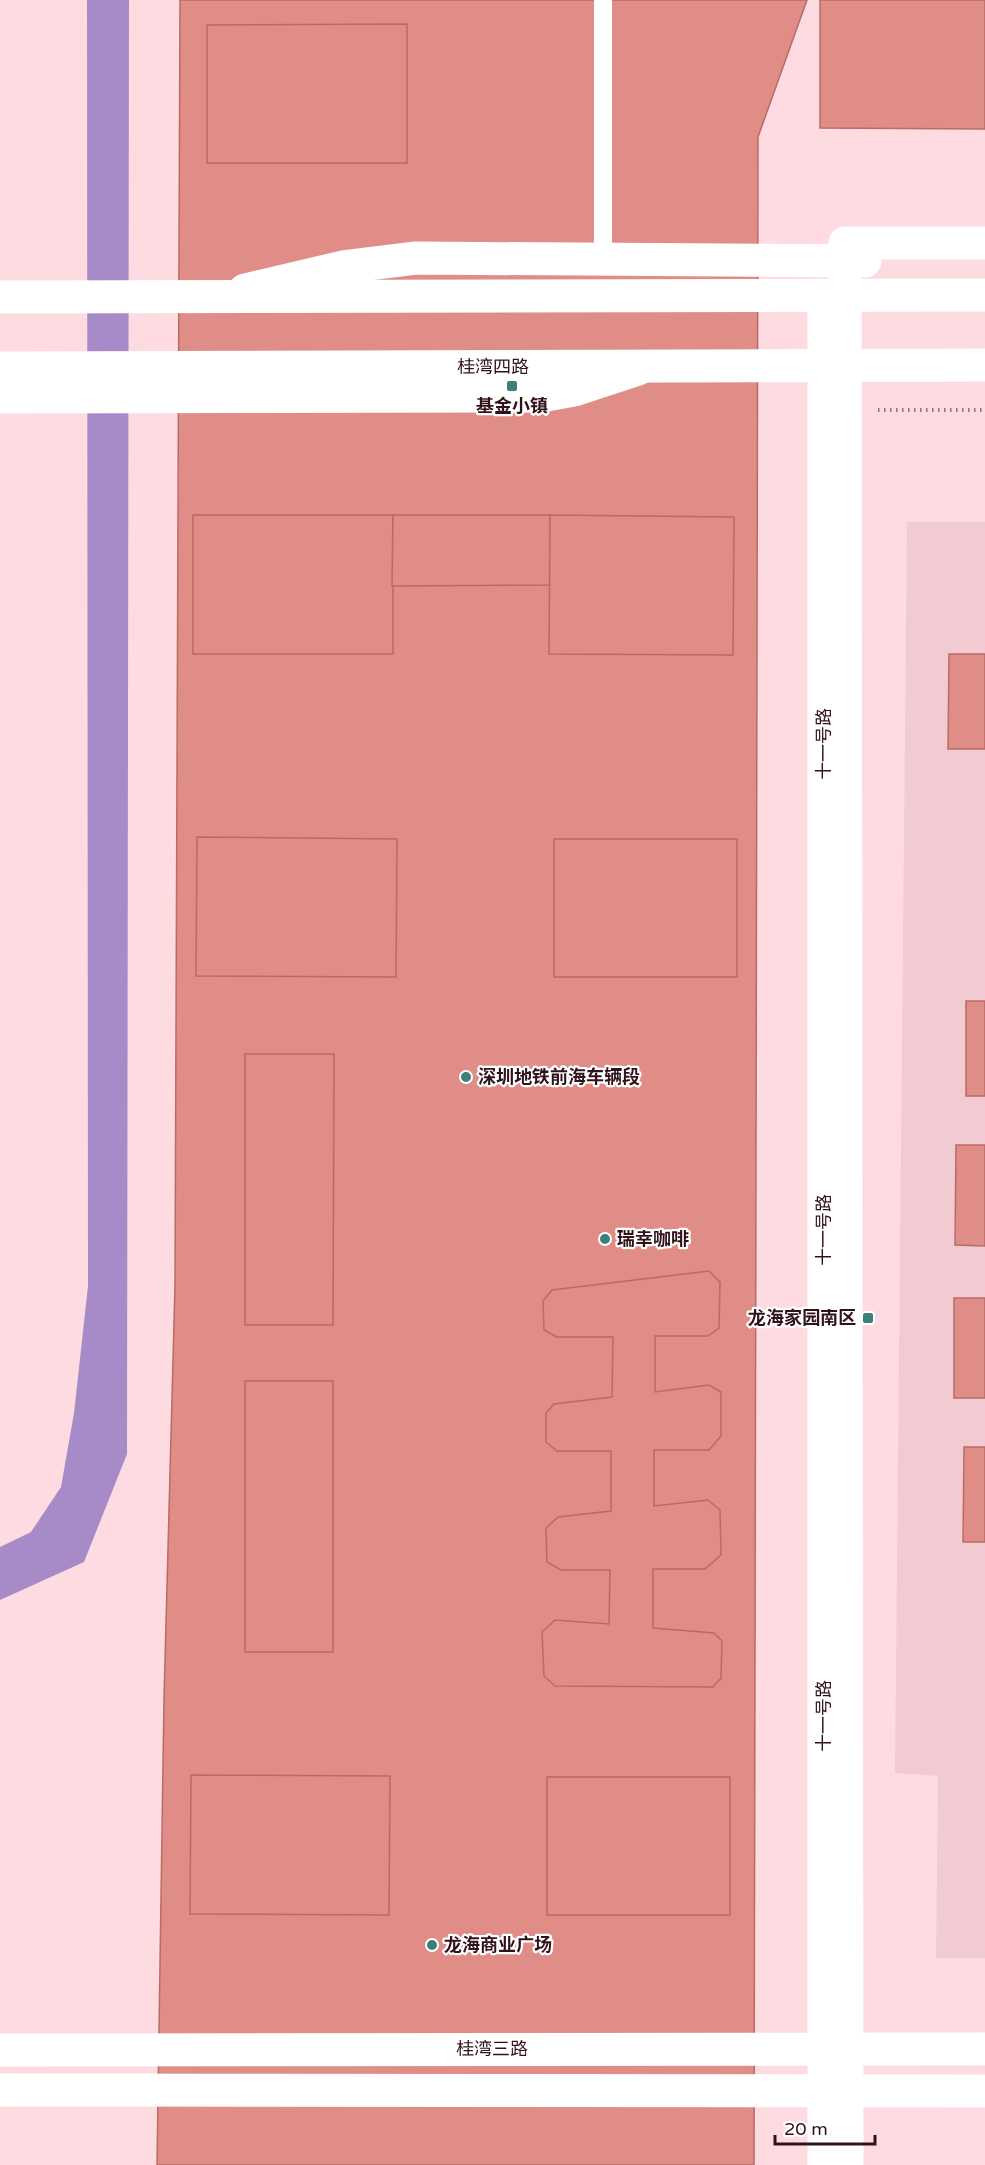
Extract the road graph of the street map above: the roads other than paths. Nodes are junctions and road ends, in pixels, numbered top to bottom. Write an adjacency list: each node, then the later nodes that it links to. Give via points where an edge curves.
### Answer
1 (603, 0): 3 (lane)
2 (985, 243): 22 (street, via 845,243)
3 (603, 258): 4 (street); 9 (street, via 416,258 343,267)
4 (824, 261): 5 (street); 7 (street, 十一号路)
5 (985, 263)
6 (985, 295): 7 (street)
7 (824, 296): 9 (street); 10 (street, 十一号路)
8 (0, 297): 9 (street)
9 (214, 297)
10 (824, 366): 11 (street, 桂湾四路); 13 (street, 桂湾四路, via 645,366); 15 (street, 十一号路)
11 (985, 366)
12 (0, 368): 13 (street, 桂湾四路)
13 (179, 382): 14 (street)
14 (0, 397)
15 (824, 2049): 16 (street, 桂湾三路); 17 (street, 桂湾三路); 19 (street, 十一号路)
16 (985, 2049)
17 (0, 2050)
18 (0, 2090): 19 (street)
19 (824, 2091): 20 (street); 21 (street, 十一号路)
20 (985, 2091)
21 (824, 2165)
22 (847, 2165)

